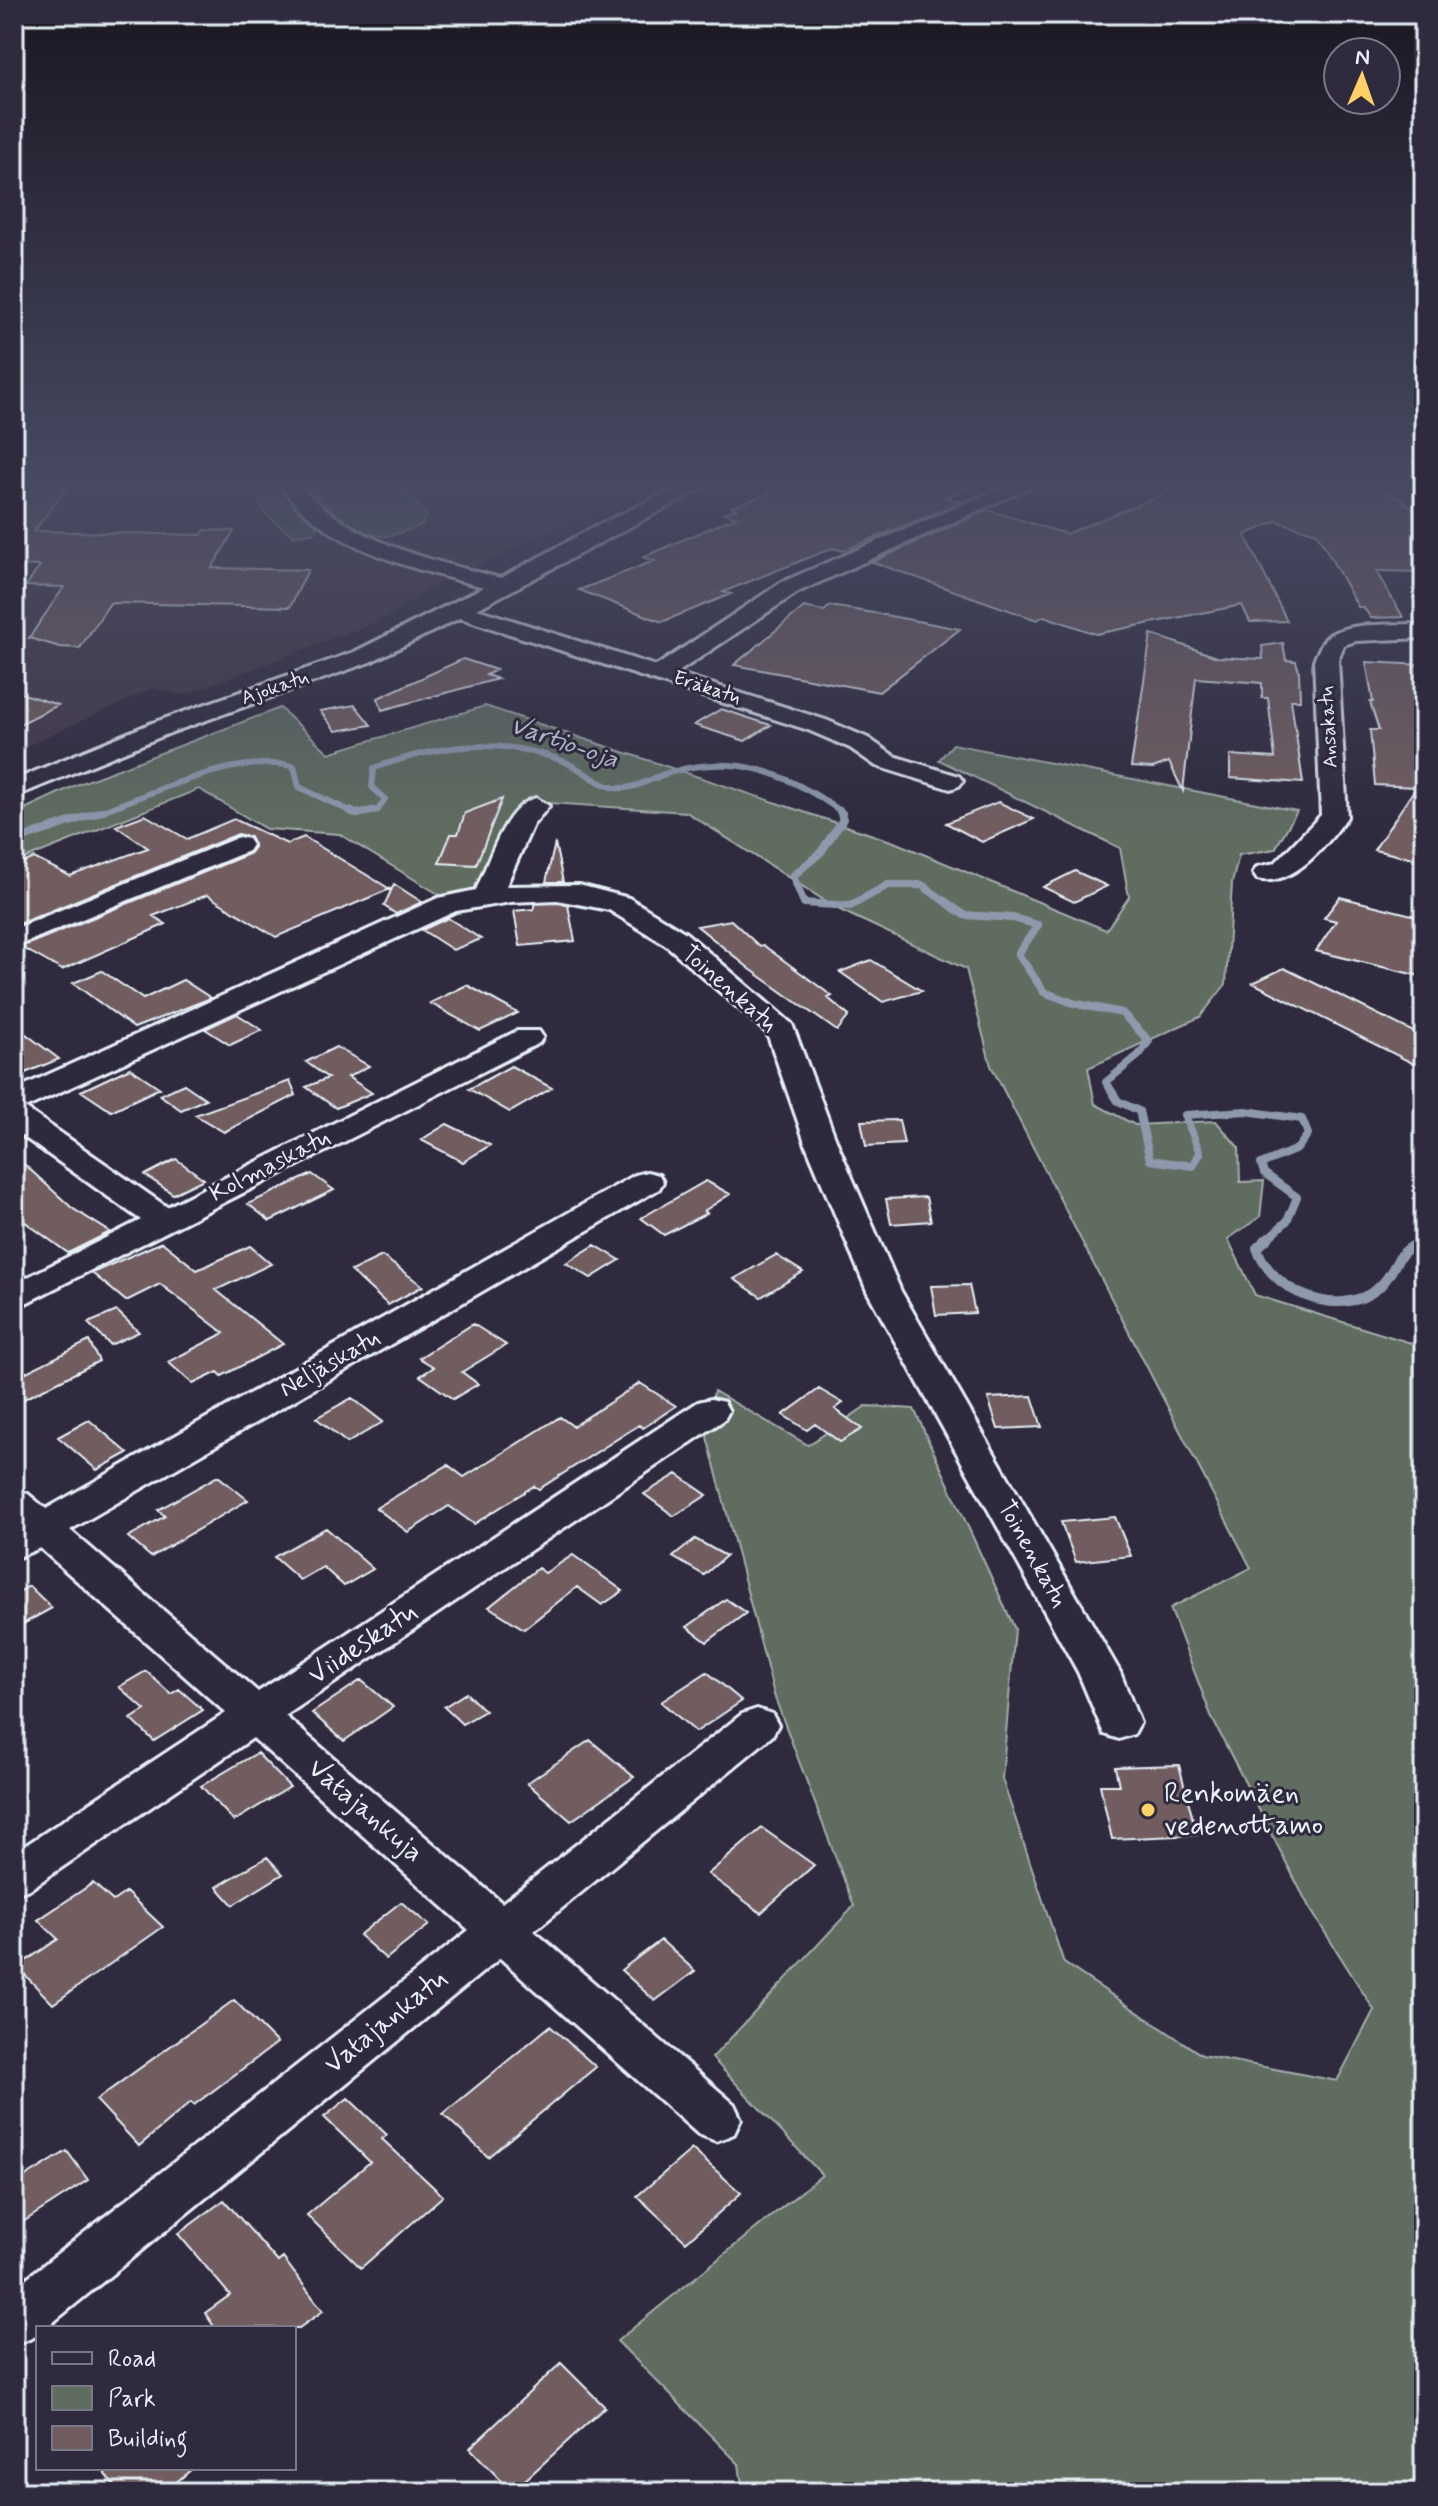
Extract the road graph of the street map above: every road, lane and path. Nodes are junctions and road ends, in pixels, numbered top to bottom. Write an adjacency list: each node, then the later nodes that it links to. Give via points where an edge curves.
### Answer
1 (474, 601): 3 (street, Ajokatu)
2 (769, 601): 5 (street)
3 (458, 610): 5 (street, Eräkatu); 7 (street, Ajokatu, via 362,657 161,728)
4 (1424, 631): 10 (street, Ansakatu, via 1352,634 1335,641 1326,660 1334,817 1284,869)
5 (661, 673): 6 (street, Eräkatu, via 817,725 885,761)
6 (950, 781)
7 (14, 789)
8 (536, 806): 11 (street, via 521,823)
9 (239, 845): 12 (street)
10 (1267, 873)
11 (488, 895): 14 (street, Toinenkatu, via 448,904); 22 (street, Toinenkatu, via 582,894 616,902 643,916 781,1030 822,1145 884,1291 1099,1672)
12 (14, 939)
13 (528, 1037): 17 (street, Kolmaskatu)
14 (14, 1102)
15 (14, 1115): 17 (street)
16 (647, 1182): 20 (street, Neljäskatu)
17 (163, 1220): 18 (street, Kolmaskatu)
18 (14, 1298)
19 (711, 1411): 21 (street, Viideskatu)
20 (24, 1526): 21 (street, Vatajankuja)
21 (256, 1715): 24 (street, Viideskatu); 25 (street, Vatajankuja)
22 (1119, 1723)
23 (757, 1725): 25 (street, Vatajankatu)
24 (14, 1876)
25 (501, 1930): 26 (street, Vatajankuja); 27 (street, Vatajankatu)
26 (716, 2119)
27 (14, 2321)

